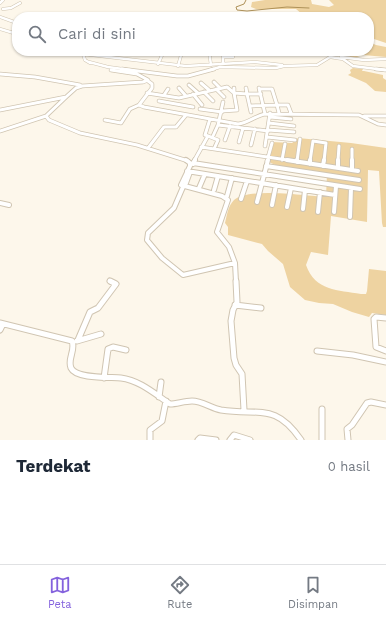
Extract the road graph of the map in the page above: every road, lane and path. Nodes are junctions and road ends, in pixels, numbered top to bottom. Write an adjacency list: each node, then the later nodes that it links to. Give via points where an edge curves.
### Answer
1 (20, 3): 3 (street)
2 (0, 6): 3 (street)
3 (1, 10)
4 (0, 17): 5 (street)
5 (10, 20)
6 (0, 29): 7 (street)
7 (12, 33)
8 (83, 56): 18 (street)
9 (105, 56): 20 (street)
10 (162, 56): 20 (street)
11 (181, 56): 23 (street)
12 (209, 56): 22 (street)
13 (223, 57): 14 (street); 21 (street)
14 (233, 57)
15 (336, 57): 16 (street); 24 (street, via 330,57 317,65); 25 (street, via 353,66)
16 (386, 59)
17 (247, 61): 19 (street)
18 (89, 62): 24 (street, via 177,76 220,67 277,69); 27 (street, via 108,69 143,76)
19 (255, 62): 21 (street); 24 (street)
20 (158, 64): 23 (street)
21 (223, 64): 22 (street)
22 (211, 65): 23 (street)
23 (178, 66)
24 (284, 66)
25 (386, 70)
26 (0, 74): 31 (street, via 35,77)
27 (148, 81): 31 (street); 39 (street, via 153,86)
28 (214, 82): 32 (street)
29 (201, 83): 37 (street)
30 (189, 85): 40 (street)
31 (82, 86): 47 (street)
32 (220, 88): 36 (street); 41 (street, via 227,87)
33 (234, 88): 41 (street)
34 (246, 88): 43 (street)
35 (168, 89): 45 (street)
36 (216, 89): 37 (street); 49 (street)
37 (209, 90): 38 (street)
38 (204, 92): 40 (street); 51 (street)
39 (147, 93): 45 (street); 54 (street)
40 (198, 93): 42 (street)
41 (234, 93): 43 (street); 64 (street, via 237,110)
42 (193, 94): 46 (street); 55 (street)
43 (247, 94): 44 (street); 57 (street)
44 (261, 94): 58 (street); 59 (street, via 260,88 272,89)
45 (164, 95): 48 (street)
46 (186, 96): 48 (street); 48 (street, via 180,89)
47 (66, 97): 62 (street); 71 (street)
48 (179, 97): 53 (street); 56 (street)
49 (224, 97)
50 (159, 101): 53 (street)
51 (213, 101)
52 (223, 102): 64 (street)
53 (174, 103): 56 (street); 63 (street)
54 (139, 105): 63 (street); 76 (street, via 130,109 121,123)
55 (202, 105)
56 (189, 106): 60 (street)
57 (250, 106): 58 (street); 65 (street)
58 (264, 106): 59 (street); 68 (street)
59 (277, 106): 66 (street); 67 (street, via 288,105)
60 (193, 107)
61 (200, 109): 64 (street)
62 (0, 110)
63 (167, 111): 69 (street)
64 (222, 112): 77 (street)
65 (251, 112)
66 (279, 113): 67 (street); 70 (street)
67 (291, 113): 72 (street)
68 (265, 114): 70 (street); 77 (street, via 245,124)
69 (186, 115): 74 (street); 98 (street, via 176,127 164,127)
70 (270, 115): 75 (street); 78 (street)
71 (46, 116): 85 (street); 98 (street, via 49,120 80,133)
72 (363, 116): 73 (street); 79 (street, via 374,124)
73 (386, 116)
74 (210, 119): 77 (street); 87 (street, via 205,135)
75 (291, 119)
76 (105, 120)
77 (219, 123): 80 (street); 88 (street)
78 (269, 123): 81 (street); 84 (street)
79 (386, 125)
80 (230, 126): 82 (street); 90 (street)
81 (294, 126)
82 (242, 128): 83 (street); 91 (street)
83 (255, 129): 84 (street); 94 (street)
84 (268, 130): 86 (street); 89 (street)
85 (0, 131)
86 (294, 132)
87 (208, 136): 97 (street); 99 (street, via 218,140)
88 (214, 136)
89 (267, 137): 95 (street); 103 (street, via 297,140)
90 (225, 140)
91 (239, 142)
92 (272, 142): 101 (street)
93 (285, 144): 102 (street)
94 (251, 145)
95 (265, 146)
96 (339, 146): 108 (street)
97 (201, 147): 99 (street); 104 (street)
98 (148, 148): 110 (street, via 188,162)
99 (214, 149): 101 (street)
100 (352, 149): 109 (street)
101 (268, 158): 102 (street); 106 (street)
102 (282, 160): 103 (street)
103 (297, 162): 105 (street)
104 (193, 163): 110 (street); 113 (street)
105 (310, 164): 107 (street); 107 (street, via 313,141 326,143)
106 (266, 166): 113 (street); 117 (street)
107 (323, 166): 108 (street)
108 (338, 168): 109 (street)
109 (352, 170): 111 (street)
110 (189, 171): 112 (street); 119 (street, via 181,184)
111 (358, 171)
112 (205, 174): 114 (street); 122 (street)
113 (264, 174): 118 (street); 121 (street)
114 (218, 176): 115 (street); 126 (street)
115 (232, 178): 116 (street); 130 (street)
116 (247, 180): 118 (street); 131 (street)
117 (359, 180)
118 (261, 183): 120 (street); 132 (street)
119 (184, 185): 141 (street, via 228,200 218,232 229,247); 141 (street, via 174,208 148,233 147,240 162,258 183,275)
120 (276, 185): 123 (street); 134 (street)
121 (336, 186): 124 (street); 129 (street)
122 (199, 188)
123 (291, 188): 127 (street); 136 (street)
124 (351, 188): 125 (street); 140 (street)
125 (360, 189)
126 (214, 190)
127 (305, 190): 128 (street); 137 (street)
128 (320, 192): 129 (street); 138 (street)
129 (335, 195): 139 (street)
130 (227, 196)
131 (241, 199)
132 (257, 202)
133 (0, 203): 135 (street)
134 (272, 204)
135 (8, 205)
136 (287, 207)
137 (303, 209)
138 (318, 212)
139 (334, 212)
140 (350, 217)
141 (235, 263): 143 (street)
142 (110, 281): 148 (street, via 116,284 98,308 90,312)
143 (235, 305): 144 (street); 159 (street, via 231,316 234,358 242,374)
144 (261, 308)
145 (386, 318): 151 (street, via 374,319 376,347)
146 (1, 326): 148 (street)
147 (102, 334): 148 (street)
148 (76, 341): 153 (street, via 69,364 71,370)
149 (126, 350): 153 (street, via 113,347 108,349)
150 (317, 351): 152 (street)
151 (386, 351)
152 (386, 362)
153 (104, 378): 155 (street, via 122,378 136,382)
154 (161, 382): 155 (street)
155 (159, 397): 156 (street)
156 (166, 401): 159 (street, via 173,404 193,400 223,410); 160 (street, via 162,421 150,430)
157 (386, 405): 167 (street, via 367,403 352,426 347,429)
158 (322, 409): 166 (street)
159 (244, 410): 165 (street, via 279,416)
160 (150, 440)
161 (198, 440): 162 (street)
162 (216, 440)
163 (230, 440): 164 (street, via 234,435)
164 (250, 440)
165 (301, 440)
166 (322, 440)
167 (348, 440)

